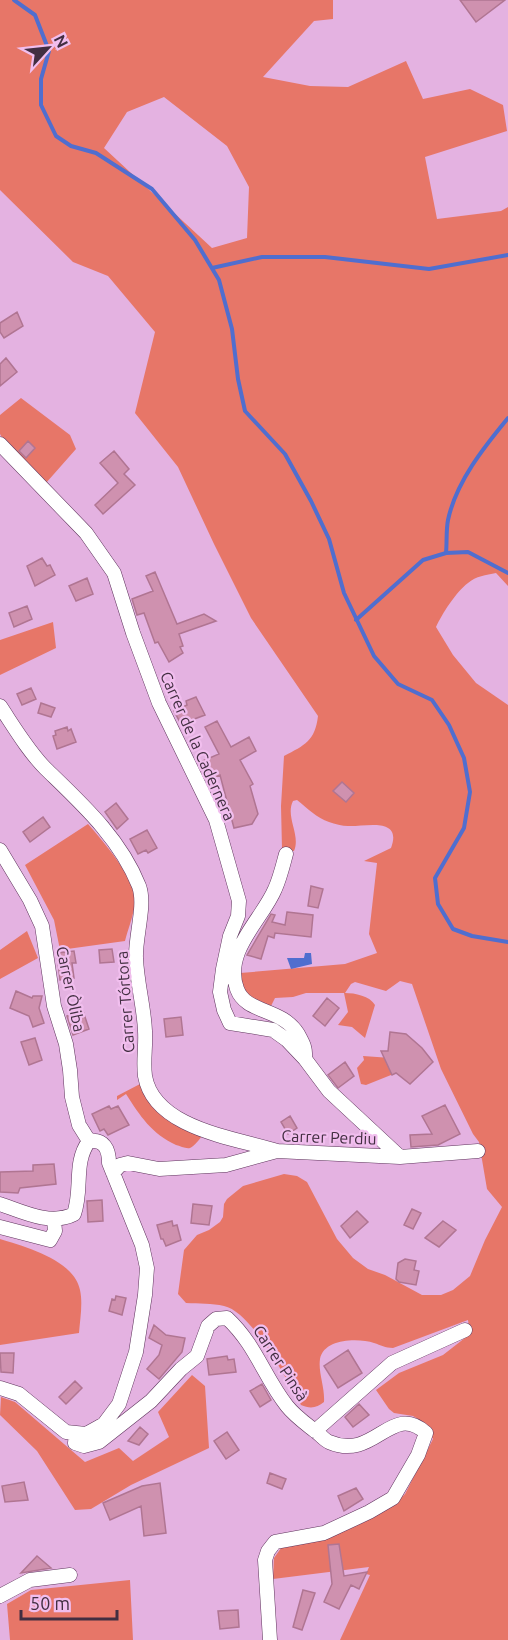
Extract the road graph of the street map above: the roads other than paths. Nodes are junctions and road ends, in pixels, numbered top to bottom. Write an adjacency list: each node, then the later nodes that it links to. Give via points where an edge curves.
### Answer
1 (0, 444): 5 (street, Carrer de la Cadernera, via 86,534 114,573 159,703 216,820 239,901 220,992 230,1023 273,1030)
2 (0, 706): 7 (street, Carrer Tórtora, via 45,768 77,797 118,846 140,888 136,957 150,1091 174,1117 216,1134)
3 (0, 850): 6 (street, Carrer Òliba, via 42,926 54,1006 69,1061 72,1097 79,1125)
4 (286, 854): 5 (street, via 275,890 239,948 234,971 236,988 244,1002 278,1015 293,1026 306,1047)
5 (305, 1059): 9 (street, Carrer de la Cadernera, via 329,1091)
6 (89, 1141): 10 (street, via 102,1143 109,1152); 12 (street, via 80,1156 79,1201 74,1214)
7 (277, 1150): 9 (street, Carrer Perdiu); 10 (street, Carrer Perdiu, via 226,1165 159,1169 128,1163)
8 (478, 1151): 9 (street, Carrer Perdiu)
9 (400, 1157)
10 (113, 1173): 17 (street, via 142,1245 147,1268 145,1295 136,1352 119,1404 104,1424 86,1434)
11 (0, 1204): 12 (street)
12 (54, 1220): 13 (street, via 56,1231 50,1240)
13 (0, 1227)
14 (465, 1330): 16 (street, via 392,1363)
15 (0, 1388): 17 (street, via 19,1394 66,1432)
16 (315, 1431): 17 (street, Carrer Pinsà, via 286,1405 251,1344 227,1318 216,1319 208,1326 197,1356 114,1431 99,1442 84,1446 75,1443); 20 (street, Carrer Pinsà, via 327,1441 345,1447 363,1445 405,1422 426,1433 393,1498 340,1527 275,1542 268,1551 265,1560)
17 (76, 1433)
18 (70, 1575): 19 (street, via 30,1580)
19 (0, 1596)
20 (270, 1640)

